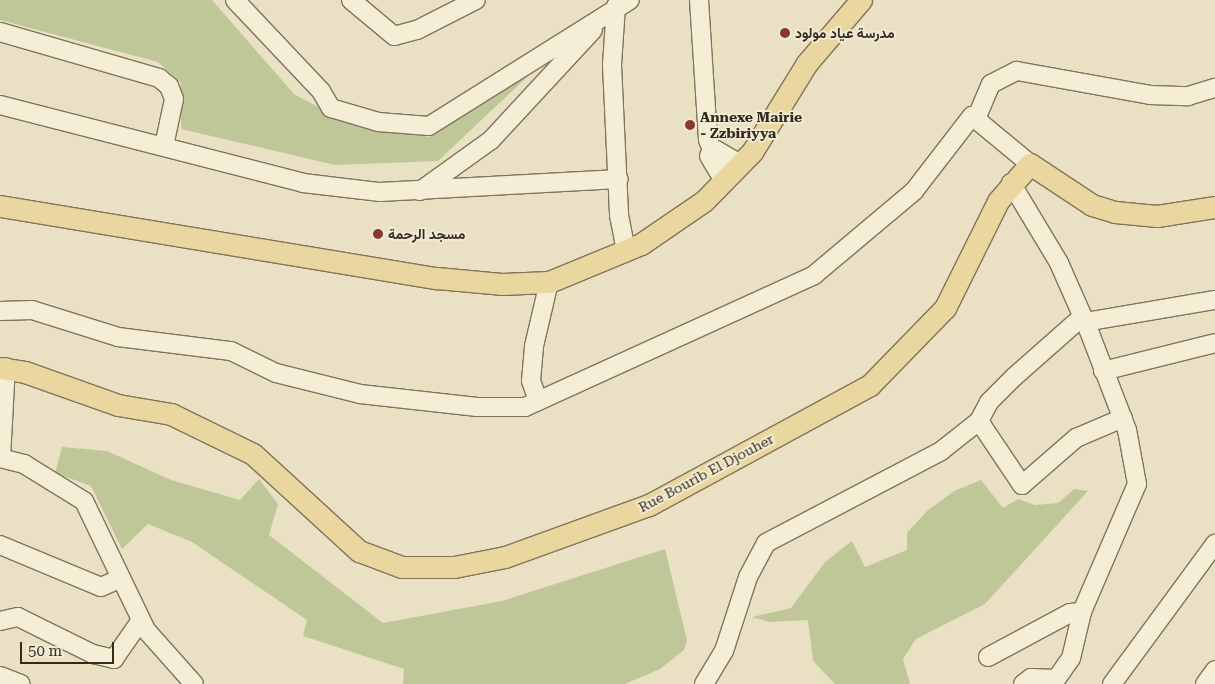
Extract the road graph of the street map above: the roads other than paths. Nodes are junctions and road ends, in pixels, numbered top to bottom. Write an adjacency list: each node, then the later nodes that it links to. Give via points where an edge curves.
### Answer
1 (235, 0): 6 (street, via 321,91 331,108 378,122 429,126)
2 (351, 0): 5 (street, via 394,36)
3 (699, 0): 13 (street, via 708,140 711,148)
4 (861, 0): 13 (main road, via 807,63)
5 (474, 1)
6 (618, 2): 15 (street, via 612,65); 18 (street, via 512,120)
7 (0, 32): 11 (street, via 159,78 169,86 174,99)
8 (1215, 88): 10 (street, via 1188,96 1150,95 1017,71 991,84)
9 (0, 105): 11 (street)
10 (976, 119): 14 (street); 29 (street, via 972,116 914,191 814,275)
11 (164, 146): 18 (street, via 302,183 380,192)
12 (709, 156): 16 (street)
13 (741, 164): 16 (main road)
14 (1030, 164): 17 (main road, Rue Bourib El Djouher); 20 (main road, via 1082,199 1110,210 1157,216)
15 (619, 179): 18 (street); 21 (street)
16 (724, 181): 21 (main road, via 676,223)
17 (1011, 183): 25 (street, via 1059,263); 27 (main road, Rue Bourib El Djouher, via 945,308 870,385 650,505 469,565 415,568 381,561 331,529 283,478 253,454 171,414 118,405)
18 (420, 191)
19 (0, 206): 22 (main road, via 436,278 509,284)
20 (1215, 207)
21 (626, 252): 22 (main road)
22 (549, 282): 29 (street, via 534,346 531,380)
23 (1215, 300): 25 (street)
24 (0, 311): 29 (street, via 32,310 118,337 231,351 276,373 360,394 512,408)
25 (1083, 320): 28 (street); 31 (street, via 1002,390)
26 (1215, 342): 28 (street)
27 (3, 367): 32 (street)
28 (1103, 371): 30 (street)
29 (538, 401)
30 (1123, 418): 31 (street, via 1076,438 1022,485); 36 (street, via 1137,484)
31 (979, 421): 45 (street, via 905,472 766,543 748,577 727,645)
32 (1, 458): 35 (street, via 24,464 84,501)
33 (1215, 544): 47 (street)
34 (0, 545): 35 (street, via 101,588)
35 (119, 579): 37 (street)
36 (1082, 612): 39 (street, via 1070,613); 42 (street, via 1071,658)
37 (141, 620): 38 (street, via 114,659 93,654 18,617); 44 (street)
38 (0, 621)
39 (988, 657)
40 (1215, 670): 48 (street)
41 (0, 676): 43 (street)
42 (1055, 681): 46 (street, via 1031,678)
43 (21, 684)
44 (194, 684)
45 (704, 684)
46 (1023, 684)
47 (1112, 684)
48 (1205, 684)

